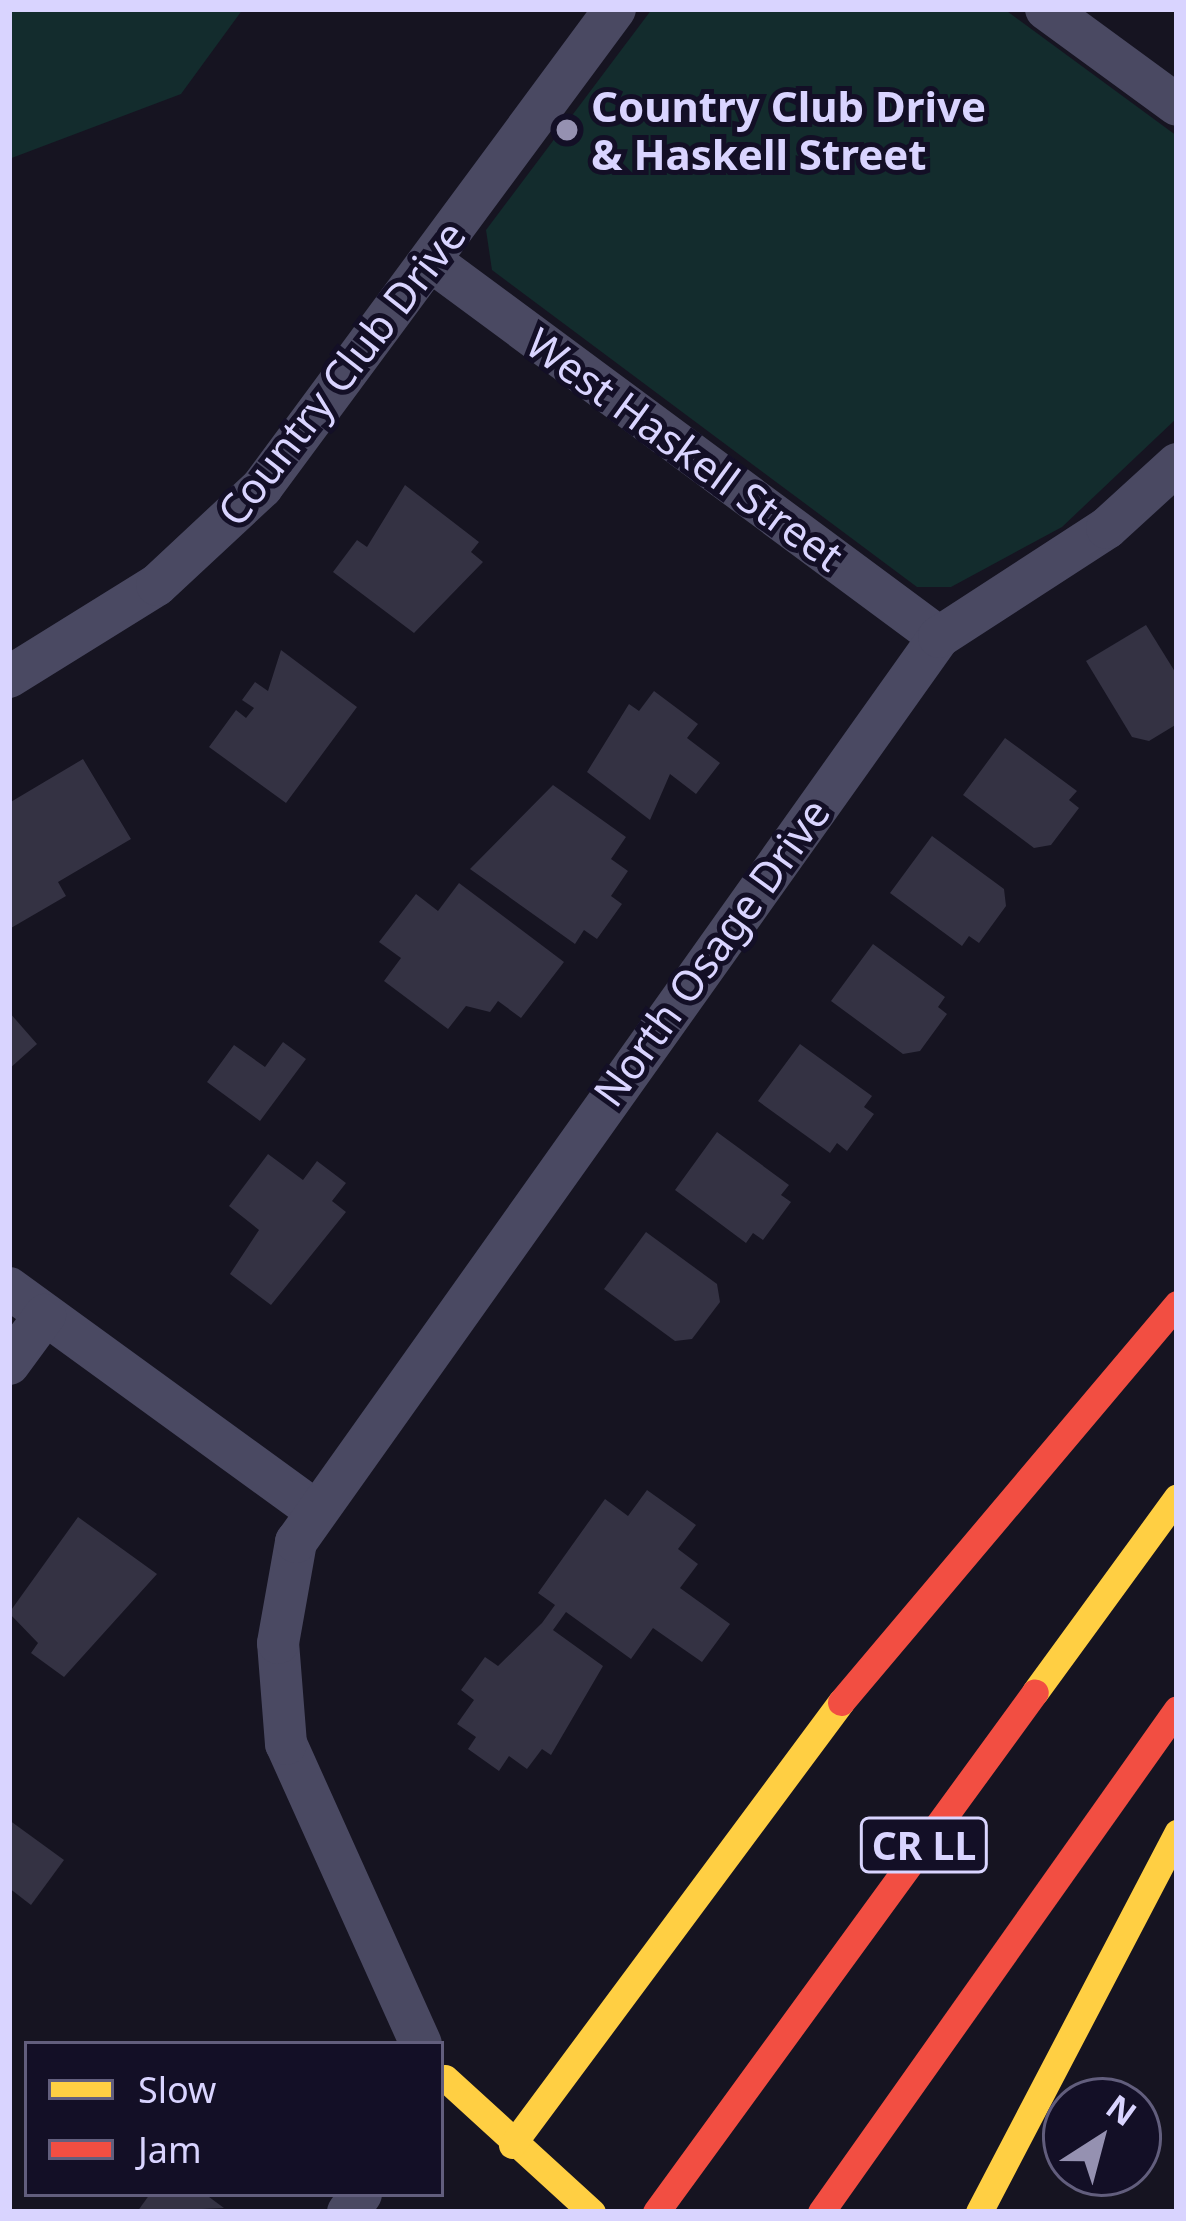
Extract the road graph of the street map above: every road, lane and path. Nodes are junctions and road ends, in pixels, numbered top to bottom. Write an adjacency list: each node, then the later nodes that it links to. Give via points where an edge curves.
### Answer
1 (615, 9): 4 (street, Country Club Drive)
2 (1046, 9): 3 (street)
3 (1177, 105)
4 (431, 261): 6 (street, West Haskell Street); 7 (street, Country Club Drive, via 218,533 95,630)
5 (1177, 464): 6 (street, North Osage Drive, via 1107,528)
6 (939, 637): 13 (street, North Osage Drive)
7 (9, 677)
8 (9, 1288): 10 (street)
9 (1177, 1304): 18 (main road, via 847,1694)
10 (45, 1315): 11 (street); 13 (street)
11 (9, 1364)
12 (1177, 1497): 19 (main road, CR LL)
13 (313, 1509): 16 (street, North Osage Drive, via 284,1582 277,1694 286,1744)
14 (1177, 1709): 21 (main road, CR LL)
15 (1177, 1833): 22 (main road)
16 (424, 2041)
17 (444, 2077): 18 (main road)
18 (519, 2151): 20 (main road)
19 (662, 2206)
20 (592, 2212)
21 (821, 2212)
22 (979, 2212)

